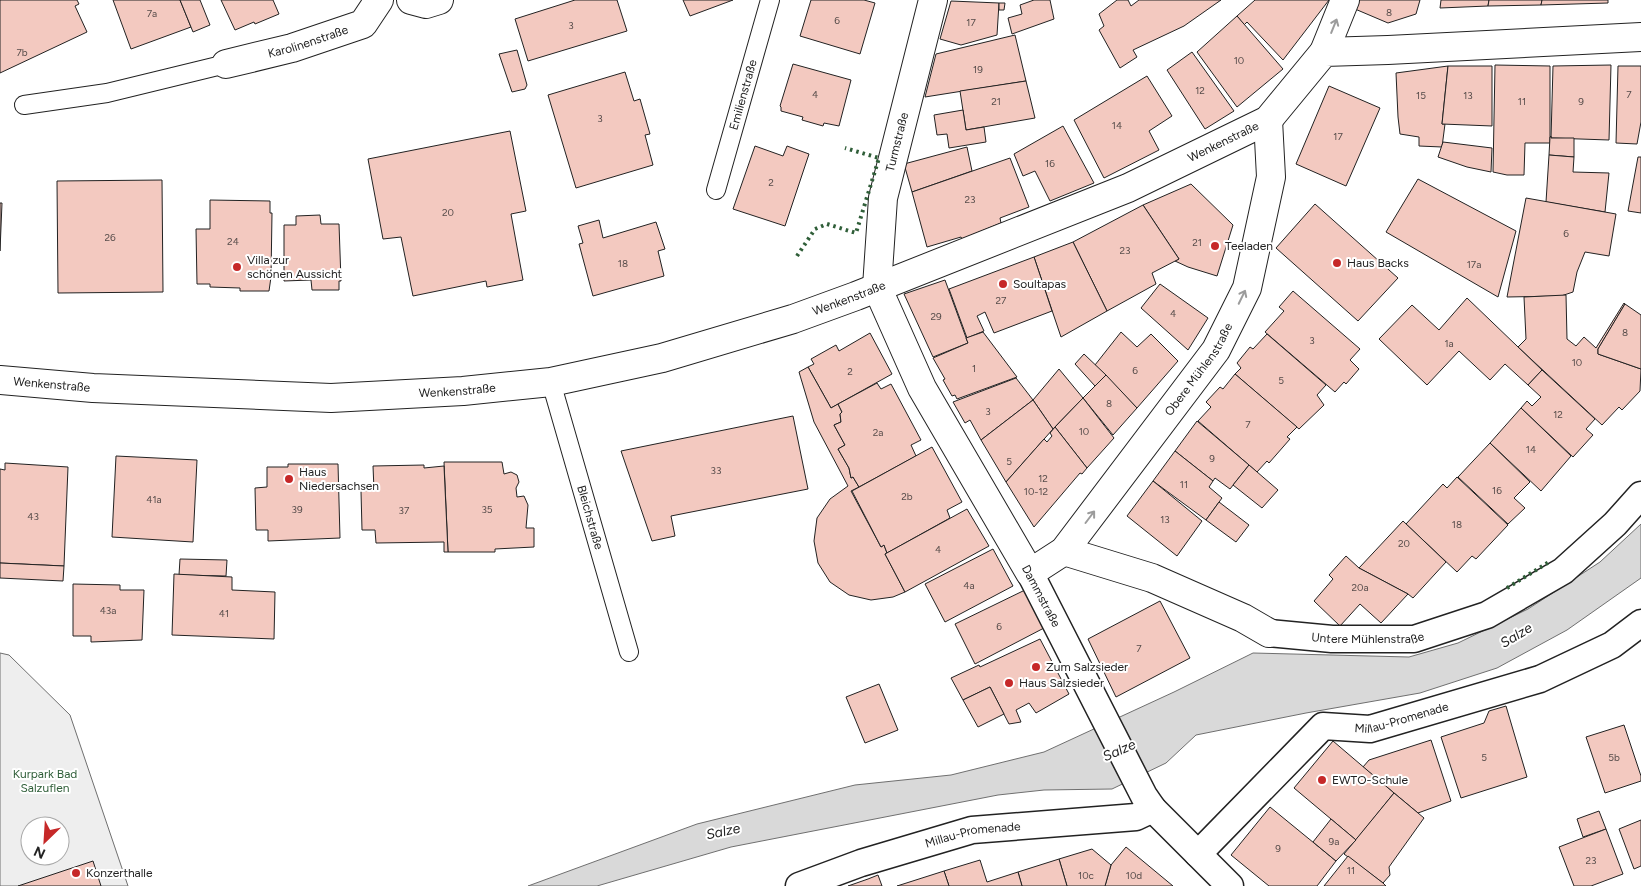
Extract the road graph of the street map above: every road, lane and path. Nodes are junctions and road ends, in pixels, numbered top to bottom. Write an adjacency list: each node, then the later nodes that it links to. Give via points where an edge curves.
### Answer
1 (379, 0): 9 (street, Karolinenstraße, via 362,24 292,48)
2 (411, 0): 3 (street, via 426,4)
3 (439, 0)
4 (770, 0): 12 (lane, Emilienstraße)
5 (933, 0): 13 (street, Turmstraße, via 883,198)
6 (1345, 0): 8 (street, Wenkenstraße, one-way to 6)
7 (1641, 37): 8 (street)
8 (1324, 52): 11 (street, Wenkenstraße)
9 (226, 64): 10 (lane, via 108,94)
10 (24, 105)
11 (1268, 120): 13 (street, Wenkenstraße, via 1128,188); 17 (street, Obere Mühlenstraße, one-way to 11, via 1216,350 1246,288 1271,177)
12 (716, 190)
13 (877, 287): 15 (street, Wenkenstraße, via 793,319 662,358); 18 (street, Dammstraße, via 922,388)
14 (0, 380): 15 (street, Wenkenstraße, via 93,388 331,398 463,391)
15 (551, 382): 21 (lane, Bleichstraße)
16 (1641, 495): 20 (street, Untere Mühlenstraße, via 1563,572 1488,615 1414,640 1332,639)
17 (1064, 551): 18 (street, Obere Mühlenstraße); 20 (street, Untere Mühlenstraße, via 1152,578 1243,618)
18 (1030, 573): 22 (street, Dammstraße, via 1136,782)
19 (1641, 624): 23 (street, Millau-Promenade, via 1612,645 1540,679 1370,729 1323,726)
20 (1269, 633)
21 (629, 652)
22 (1153, 809): 23 (street, Dammstraße); 25 (street, Millau-Promenade, via 1136,817 972,830 861,863)
23 (1198, 854): 24 (street, Dammstraße)
24 (1224, 884)
25 (799, 886)

